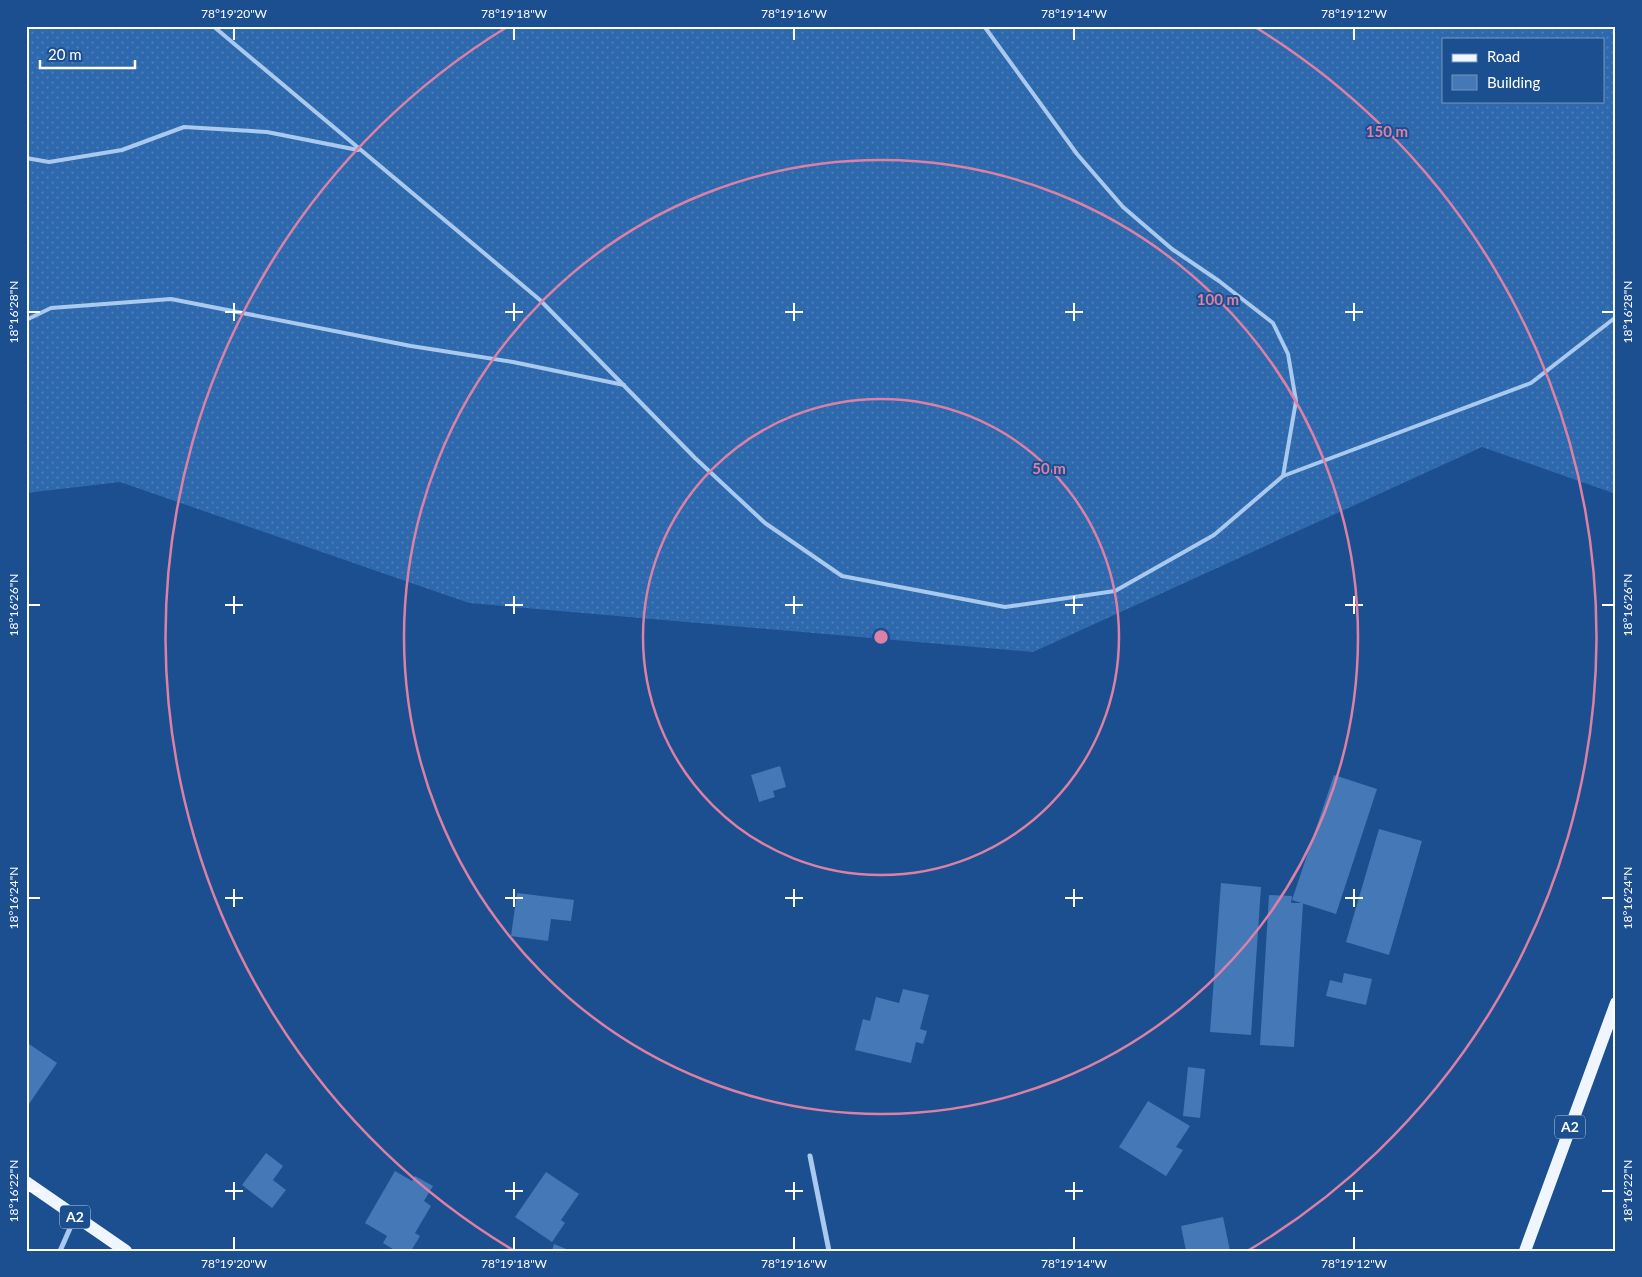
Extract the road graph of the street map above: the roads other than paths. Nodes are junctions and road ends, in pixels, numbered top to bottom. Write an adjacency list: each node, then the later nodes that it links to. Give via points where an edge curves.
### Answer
1 (213, 26): 3 (lane)
2 (984, 26): 8 (lane, via 1077,154 1123,207 1172,249 1273,323 1288,354 1296,401)
3 (360, 151): 4 (lane, via 267,132 184,127 122,150 49,162); 7 (lane, via 540,300)
4 (26, 158)
5 (1616, 317): 8 (lane, via 1531,383)
6 (26, 320): 7 (lane, via 51,308 171,299)
7 (624, 385): 8 (lane, via 695,458 765,523 842,576 1005,608 1114,591 1214,535)
8 (1283, 476)
9 (1616, 1002): 16 (main road, A2)
10 (810, 1156): 15 (street)
11 (26, 1182): 12 (main road, A2)
12 (75, 1217): 13 (street); 14 (main road, A2)
13 (60, 1251)
14 (126, 1251)
15 (830, 1251)
16 (1525, 1251)

